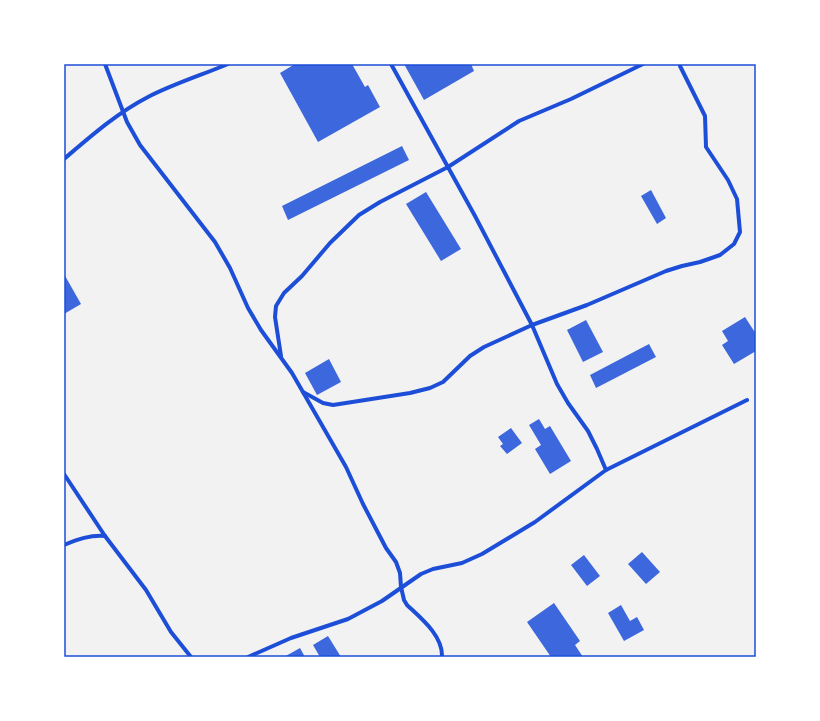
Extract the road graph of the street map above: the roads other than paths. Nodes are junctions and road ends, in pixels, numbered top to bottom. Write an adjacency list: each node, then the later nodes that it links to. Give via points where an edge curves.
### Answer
1 (105, 64): 6 (street)
2 (228, 64): 6 (street, via 149,96)
3 (391, 64): 8 (street)
4 (643, 64): 8 (street, via 520,121)
5 (681, 65): 9 (street, via 705,116 706,147 737,199 740,232 734,244 720,255 666,271 587,305)
6 (123, 112): 7 (street); 10 (street, via 152,163 215,242 248,308)
7 (64, 159)
8 (448, 167): 9 (street); 10 (street, via 359,215 284,293 276,306 275,317)
9 (532, 325): 11 (street, via 484,347 470,356 443,382 430,388 333,405); 13 (street, via 557,384 588,432)
10 (282, 358): 11 (street)
11 (303, 392): 17 (street, via 346,467 386,548 396,562)
12 (747, 400): 13 (street)
13 (606, 470): 17 (street, via 535,522 482,554 462,563 427,571)
14 (64, 474): 15 (street)
15 (105, 536): 16 (street, via 82,538); 18 (street, via 146,590 171,632)
16 (64, 545)
17 (401, 587): 19 (street, via 348,618 291,638); 20 (street, via 408,606 435,635 441,647)
18 (191, 657)
19 (248, 657)
20 (442, 657)

